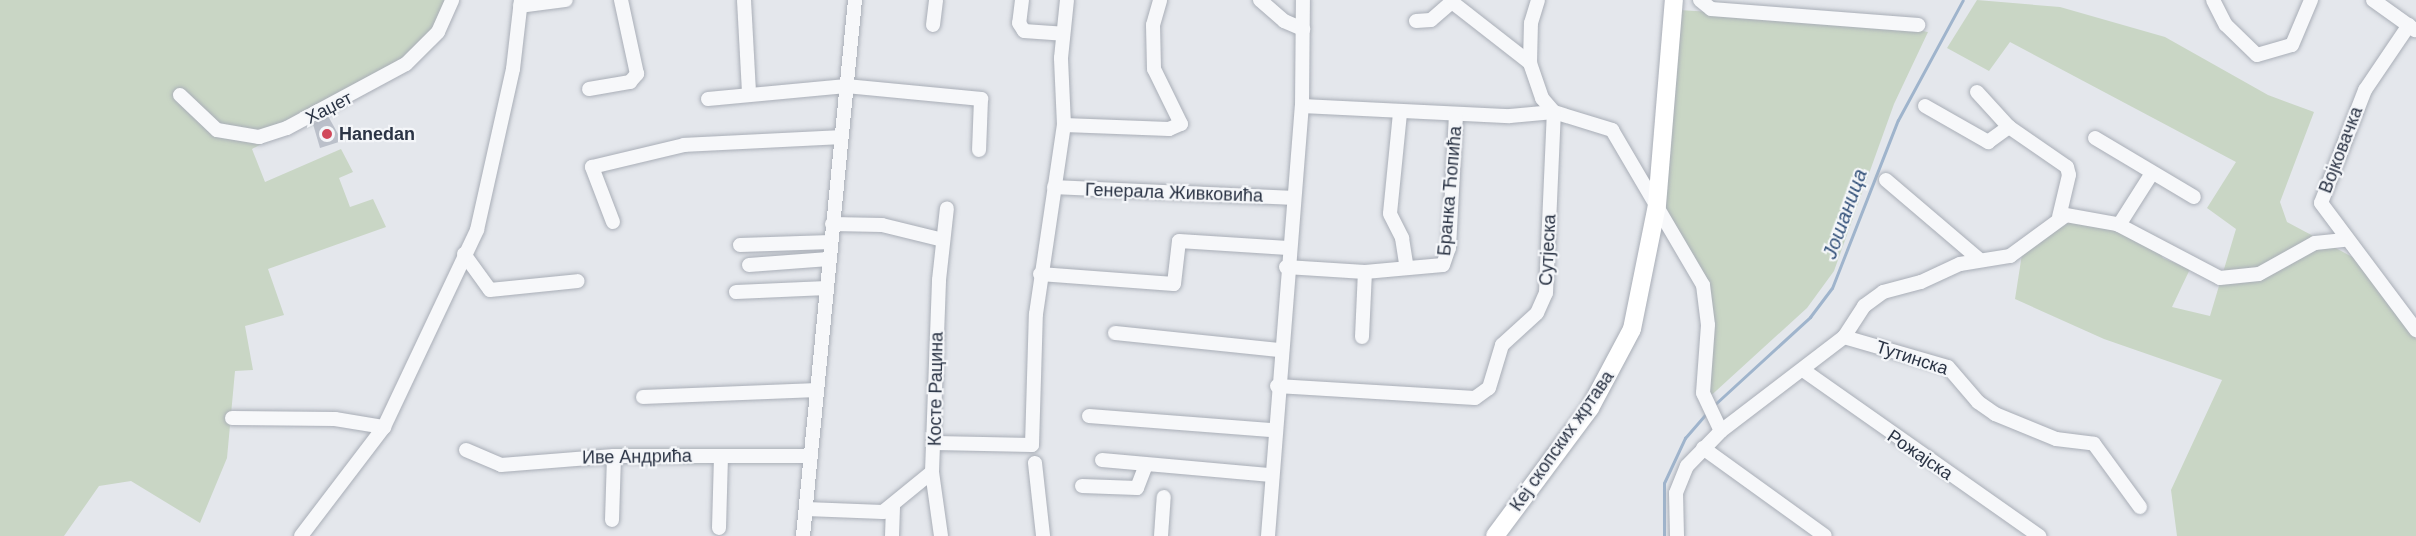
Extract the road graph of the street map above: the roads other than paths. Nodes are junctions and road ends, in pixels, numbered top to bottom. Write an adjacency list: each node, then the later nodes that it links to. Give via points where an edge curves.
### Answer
1 (452, 0): 31 (street, Хаџет, via 438,32 406,64 287,128 259,137 226,133 207,123)
2 (566, 0): 19 (street)
3 (621, 0): 28 (street, via 637,74 630,82)
4 (744, 0): 30 (street)
5 (855, 0): 27 (street)
6 (936, 0): 21 (street)
7 (1022, 0): 25 (street, via 1024,31)
8 (1067, 0): 25 (street)
9 (1160, 0): 38 (street, via 1153,25 1154,69 1181,124 1169,129)
10 (1260, 0): 24 (street, via 1284,21)
11 (1303, 0): 24 (street)
12 (1538, 0): 26 (street, via 1530,33)
13 (1674, 0): 48 (main road, Кеј скопских жртава)
14 (1700, 0): 22 (street, via 1711,9)
15 (2213, 0): 16 (street, via 2226,24 2257,55 2292,45)
16 (2311, 0)
17 (2373, 0): 23 (street, Војковачка)
18 (1453, 1): 20 (street, via 1431,20); 26 (street)
19 (521, 3): 59 (street, via 513,69 494,137 489,185 477,230)
20 (1416, 21)
21 (933, 25)
22 (1918, 25)
23 (2412, 28): 55 (street, Војковачка, via 2365,90 2322,192 2326,214)
24 (1303, 29): 33 (street)
25 (1063, 34): 38 (street)
26 (1530, 63): 36 (street, via 1542,99)
27 (846, 86): 30 (street); 40 (street); 42 (street, via 981,99)
28 (589, 89)
29 (1977, 92): 39 (street)
30 (749, 93): 32 (street)
31 (180, 95)
32 (708, 99)
33 (1302, 106): 35 (street, Бранка Ћопића); 47 (street)
34 (1925, 106): 39 (street, via 1988,142)
35 (1400, 112): 37 (street, Бранка Ћопића); 64 (street, via 1390,214 1402,238)
36 (1554, 112): 37 (street, Бранка Ћопића); 48 (street, Бранка Ћопића, via 1612,130); 76 (street, Сутјеска, via 1546,293 1538,313 1502,345 1484,393 1475,399)
37 (1456, 115): 64 (street, Бранка Ћопића, via 1446,262 1434,269)
38 (1064, 125): 45 (street)
39 (2009, 128): 50 (street, via 2067,167 2069,175)
40 (841, 137): 51 (street, via 684,145 592,167); 52 (street)
41 (2095, 138): 43 (street)
42 (979, 150)
43 (2152, 173): 46 (street); 53 (street)
44 (1886, 180): 61 (street)
45 (1054, 187): 47 (street, Генерала Живковића); 66 (street)
46 (2194, 196)
47 (1294, 198): 58 (street)
48 (1657, 205): 82 (street, via 1706,297 1705,401); 109 (main road, Кеј скопских жртава, via 1641,298 1620,357 1577,427)
49 (947, 208): 54 (street, Косте Рацина)
50 (2059, 217): 53 (street, via 2075,215); 61 (street, via 2022,251)
51 (613, 222)
52 (832, 224): 54 (street, via 882,225); 56 (street)
53 (2119, 225): 55 (street, via 2228,279 2259,274 2323,240)
54 (942, 240): 84 (street, Косте Рацина)
55 (2345, 240): 70 (street, Војковачка, via 2382,280)
56 (831, 242): 57 (street); 60 (street)
57 (740, 245)
58 (1288, 248): 63 (street); 66 (street, via 1179,241 1174,284)
59 (464, 254): 67 (street, via 490,290); 81 (street)
60 (829, 259): 62 (street); 68 (street)
61 (1980, 260): 73 (street, via 1875,296)
62 (748, 265)
63 (1286, 267): 65 (street); 74 (street)
64 (1407, 268): 65 (street, Бранка Ћопића)
65 (1365, 272): 72 (street)
66 (1040, 274): 84 (street, via 1033,351 1032,445)
67 (578, 281)
68 (827, 288): 69 (street); 77 (street)
69 (736, 292)
70 (2416, 330)
71 (1115, 333): 74 (street)
72 (1362, 337)
73 (1844, 337): 75 (street); 98 (street, Тутинска, via 1948,367 1978,402 1995,414 2056,439 2094,444)
74 (1279, 350): 76 (street)
75 (1803, 370): 82 (street); 112 (street, Рожајска)
76 (1277, 386): 83 (street)
77 (817, 390): 78 (street); 89 (street)
78 (643, 398)
79 (1089, 416): 83 (street)
80 (232, 418): 81 (street, via 335,419)
81 (384, 427): 102 (street)
82 (1718, 427): 85 (street)
83 (1273, 430): 94 (street)
84 (935, 443): 93 (street, Косте Рацина)
85 (1703, 448): 110 (street, via 1687,466 1676,493); 111 (street)
86 (466, 450): 87 (street, Иве Андрића, via 501,465)
87 (614, 456): 88 (street, Иве Андрића); 100 (street)
88 (721, 456): 89 (street, Иве Андрића); 101 (street)
89 (811, 456): 99 (street)
90 (1102, 460): 92 (street)
91 (1035, 463): 106 (street)
92 (1146, 465): 94 (street); 95 (street, via 1143,483 1137,488)
93 (932, 472): 97 (street); 105 (street, Косте Рацина)
94 (1270, 475): 108 (street)
95 (1082, 486)
96 (1164, 497): 107 (street)
97 (893, 507): 99 (street, via 867,514); 104 (street)
98 (2140, 507)
99 (806, 510): 103 (street)
100 (612, 520)
101 (719, 528)
102 (302, 536)
103 (803, 536)
104 (892, 536)
105 (941, 536)
106 (1043, 536)
107 (1161, 536)
108 (1268, 536)
109 (1495, 536)
110 (1677, 536)
111 (1825, 536)
112 (2039, 536)

